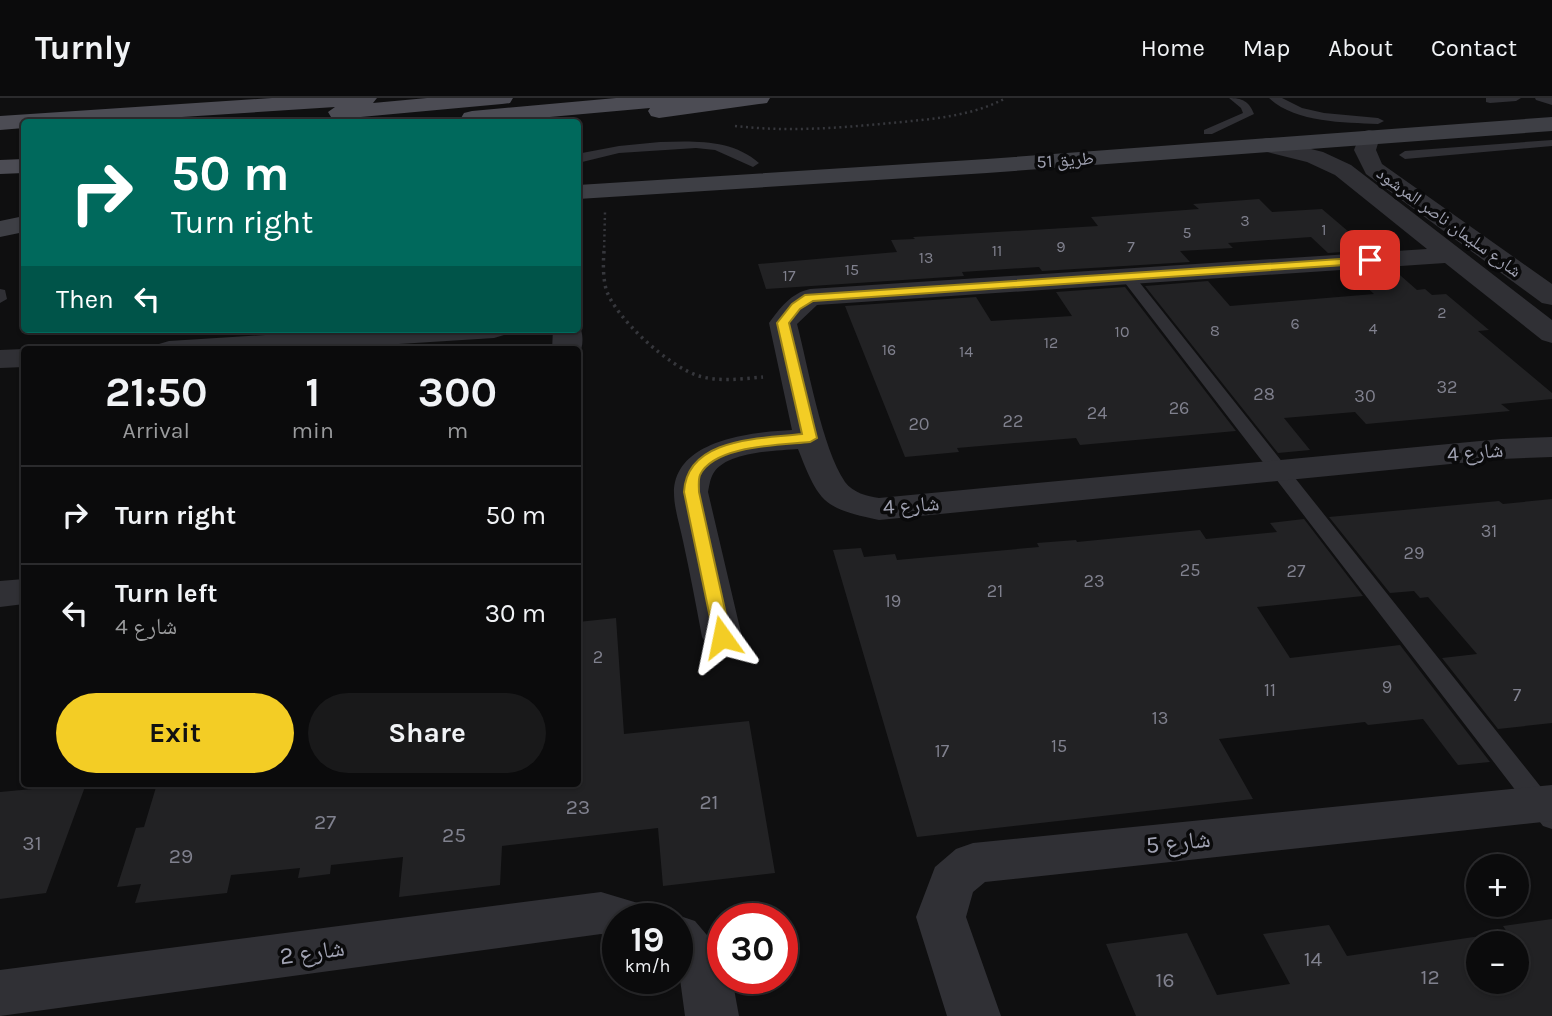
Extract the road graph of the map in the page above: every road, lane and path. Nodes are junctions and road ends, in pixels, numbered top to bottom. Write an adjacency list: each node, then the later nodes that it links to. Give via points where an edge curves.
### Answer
1 (366, 98): 14 (main road)
2 (502, 98): 15 (main road)
3 (685, 98): 16 (main road)
4 (759, 98): 17 (main road)
5 (1006, 98): 21 (path, via 963,115 831,129 786,131)
6 (1234, 98): 10 (lane)
7 (1541, 98): 8 (lane)
8 (1552, 102)
9 (1272, 104): 10 (lane); 22 (lane)
10 (1247, 106): 23 (lane, via 1250,111 1245,117)
11 (1552, 110): 13 (street, طريق 51)
12 (0, 116): 14 (main road)
13 (1490, 117): 20 (street, طريق 51); 22 (street, طريق 51); 22 (street, طريق 51); 28 (lane); 28 (lane); 29 (lane)
14 (70, 119)
15 (248, 119)
16 (458, 119)
17 (581, 121)
18 (21, 122): 19 (main road)
19 (0, 123)
20 (1552, 124)
21 (728, 125)
22 (1373, 129): 23 (street, طريق 51); 27 (street, طريق 51); 34 (street, شارع سليمان ناصر المرشود, via 1364,147)
23 (1208, 132): 31 (street, طريق 51)
24 (21, 133): 25 (main road)
25 (0, 134)
26 (1552, 143): 28 (lane)
27 (1266, 145): 31 (street, طريق 51); 35 (street, شارع سليمان ناصر المرشود, via 1315,157)
28 (1513, 146)
29 (1405, 155)
30 (581, 158): 33 (lane, via 593,152 698,145)
31 (936, 160): 32 (street, طريق 51)
32 (897, 162): 33 (street, طريق 51); 37 (street, طريق 51)
33 (752, 163): 36 (street, طريق 51)
34 (1374, 169): 35 (street); 46 (street, شارع سليمان ناصر المرشود)
35 (1343, 170): 43 (street, شارع سليمان ناصر المرشود)
36 (581, 174)
37 (605, 190): 38 (street, طريق 51); 53 (path, via 606,288 630,323 678,367 697,376 740,379)
38 (581, 192)
39 (21, 225): 40 (street)
40 (0, 229)
41 (21, 244): 42 (street)
42 (0, 248)
43 (1451, 255): 44 (street, شارع 4); 49 (street, شارع سليمان ناصر المرشود)
44 (1127, 276): 53 (street, شارع 4, via 810,297 783,323); 56 (lane)
45 (0, 293): 47 (lane)
46 (1552, 297)
47 (0, 299)
48 (443, 333): 50 (street)
49 (1552, 334)
50 (277, 346)
51 (21, 358): 52 (street)
52 (0, 359)
53 (793, 374): 54 (street, شارع 4)
54 (810, 438): 56 (street, شارع 4, via 831,488 850,502 879,509); 59 (street, via 720,452 702,463 692,477 691,492)
55 (1552, 447): 56 (street, شارع 4)
56 (1277, 470): 60 (lane)
57 (21, 592): 58 (street)
58 (0, 594)
59 (722, 637)
60 (1548, 809): 65 (street, شارع 5, via 973,863 952,881 941,917)
61 (602, 913): 63 (street, شارع 2)
62 (693, 956): 64 (street, via 705,971)
63 (0, 994)
64 (712, 1016)
65 (974, 1016)

